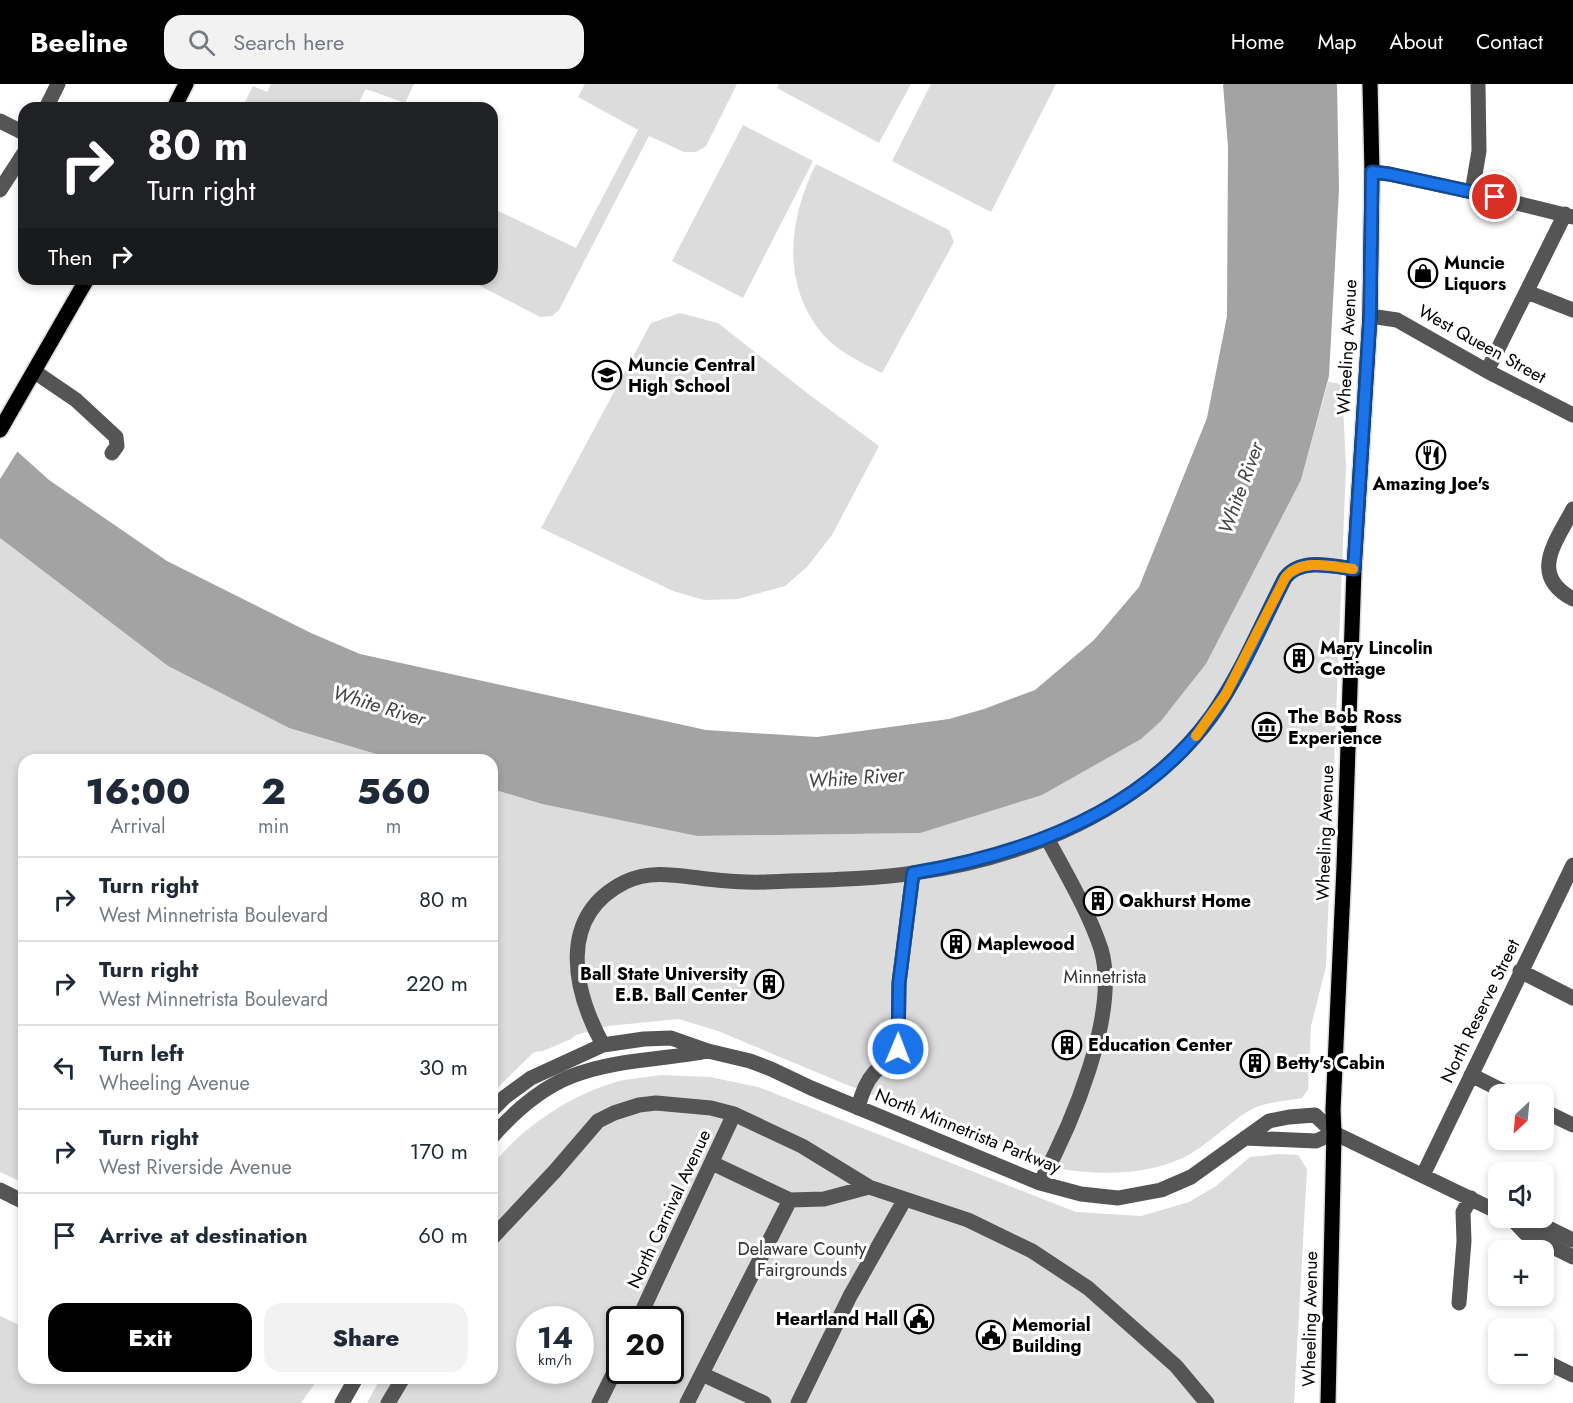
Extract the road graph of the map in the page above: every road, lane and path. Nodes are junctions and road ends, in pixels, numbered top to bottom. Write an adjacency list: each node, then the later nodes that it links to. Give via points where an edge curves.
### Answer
1 (58, 84): 5 (street)
2 (186, 84): 6 (main road)
3 (1370, 84): 10 (main road, Wheeling Avenue)
4 (1478, 84): 12 (street, via 1479,151)
5 (49, 102)
6 (177, 102)
7 (0, 121): 8 (street)
8 (18, 130)
9 (18, 162): 11 (street)
10 (1372, 172): 12 (street); 17 (main road, Wheeling Avenue)
11 (0, 190)
12 (1472, 192): 13 (street)
13 (1569, 216): 15 (street)
14 (84, 285): 19 (main road)
15 (1527, 292): 16 (street); 18 (street)
16 (1573, 310)
17 (1370, 316): 18 (street, West Queen Street, via 1397,320); 24 (main road, Wheeling Avenue)
18 (1487, 371): 20 (street, West Queen Street)
19 (31, 378): 21 (main road); 22 (street, via 76,400 116,437 117,446)
20 (1573, 415)
21 (0, 430)
22 (112, 453)
23 (1573, 509): 25 (street, via 1552,551 1548,570 1551,581)
24 (1354, 569): 26 (street, via 1317,565 1291,570 1226,694 1196,735 1134,792); 41 (main road, Wheeling Avenue)
25 (1573, 599)
26 (1047, 838): 28 (street, via 1001,854); 45 (street, via 1101,948 1105,970 1101,1024 1086,1083)
27 (1572, 870): 29 (street, North Reserve Street)
28 (913, 873): 31 (street, via 760,882 655,874 625,882 596,904 576,946 584,1004); 36 (street, via 899,983 898,1049 894,1058 869,1080)
29 (1520, 971): 30 (street); 33 (street, North Reserve Street)
30 (1573, 998)
31 (603, 1045): 32 (street, North Minnetrista Parkway, via 671,1038); 35 (street, North Minnetrista Parkway, via 531,1078)
32 (708, 1051): 36 (street, North Minnetrista Parkway, via 750,1061); 40 (street, North Minnetrista Parkway, via 571,1076 510,1117)
33 (1471, 1075): 34 (street); 44 (street, North Reserve Street)
34 (1489, 1084)
35 (498, 1104)
36 (858, 1108): 45 (street, North Minnetrista Parkway)
37 (735, 1114): 43 (street, North Carnival Avenue); 46 (street, via 802,1146); 55 (street, via 656,1103 614,1113 592,1127)
38 (1554, 1116): 39 (street)
39 (1573, 1125)
40 (498, 1130)
41 (1334, 1133): 42 (street, via 1316,1141); 42 (street, North Minnetrista Parkway, via 1315,1115 1269,1121); 44 (street); 73 (main road, Wheeling Avenue)
42 (1245, 1138): 45 (street, North Minnetrista Parkway, via 1191,1177 1136,1196 1098,1197)
43 (712, 1163): 51 (street); 59 (street, North Carnival Avenue)
44 (1423, 1174): 48 (street)
45 (1041, 1183)
46 (869, 1187): 50 (street); 51 (street, via 824,1199)
47 (0, 1191): 49 (street)
48 (1471, 1198): 52 (street); 58 (street, via 1463,1212)
49 (18, 1199)
50 (905, 1199): 71 (street, via 850,1296); 72 (street, via 994,1232 1032,1251 1078,1282 1176,1366)
51 (790, 1200): 61 (street)
52 (1488, 1207)
53 (1521, 1228): 57 (street)
54 (1548, 1228): 56 (street)
55 (498, 1232)
56 (1573, 1240)
57 (1573, 1257)
58 (1458, 1303)
59 (645, 1306)
60 (1554, 1366): 62 (street)
61 (702, 1374): 69 (street); 70 (street)
62 (1573, 1375)
63 (353, 1384): 67 (street)
64 (400, 1384): 66 (street)
65 (608, 1384): 68 (street)
66 (389, 1402)
67 (342, 1403)
68 (599, 1403)
69 (687, 1403)
70 (764, 1403)
71 (798, 1403)
72 (1207, 1403)
73 (1328, 1403)

